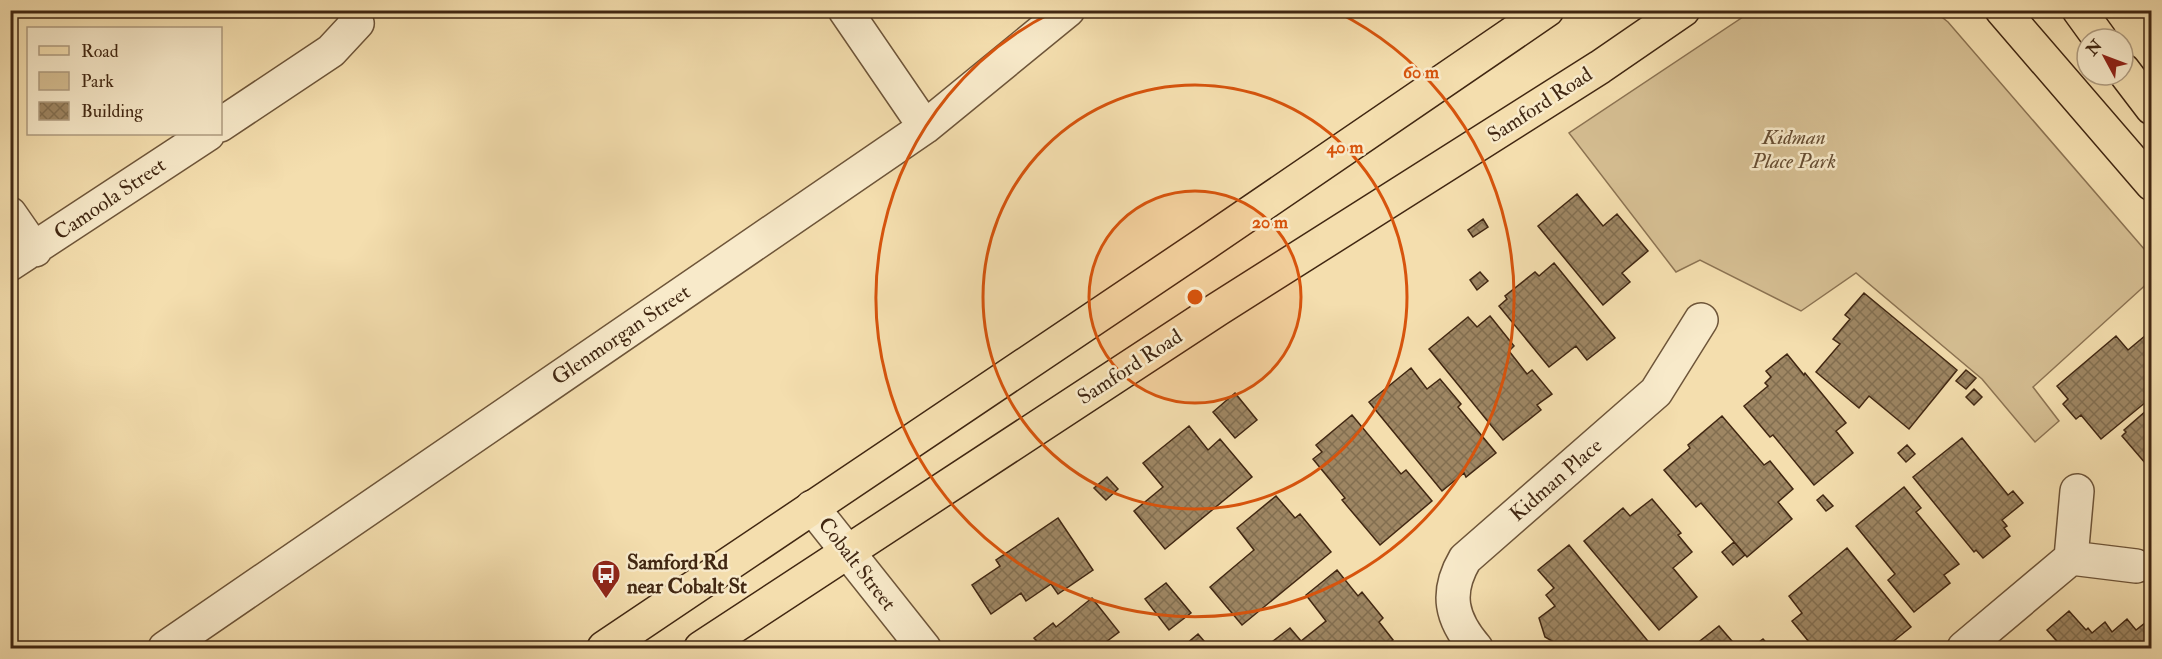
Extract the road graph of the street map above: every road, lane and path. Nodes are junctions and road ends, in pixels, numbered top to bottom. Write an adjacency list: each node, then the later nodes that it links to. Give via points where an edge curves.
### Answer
1 (353, 10): 11 (street, via 357,23 331,51)
2 (845, 10): 12 (street)
3 (1068, 10): 12 (street, Glenmorgan Street)
4 (1546, 10): 19 (main road)
5 (1683, 10): 20 (main road, Samford Road)
6 (2002, 10): 14 (main road)
7 (2079, 10): 8 (main road)
8 (2091, 27)
9 (2135, 86): 10 (main road)
10 (2151, 108)
11 (222, 124)
12 (925, 127): 23 (street, Glenmorgan Street)
13 (206, 135): 16 (street, Camoola Street)
14 (2151, 184)
15 (10, 214): 16 (street)
16 (23, 257)
17 (1701, 320): 27 (street, Kidman Place, via 1656,392 1465,559 1456,574 1453,607)
18 (2077, 491): 21 (street)
19 (812, 507): 20 (street, Cobalt Street); 24 (main road)
20 (847, 552): 25 (main road, Samford Road); 26 (street, Cobalt Street)
21 (2071, 558): 22 (street); 28 (street)
22 (2136, 566)
23 (165, 648)
24 (604, 648)
25 (701, 648)
26 (924, 648)
27 (1476, 648)
28 (1964, 648)

